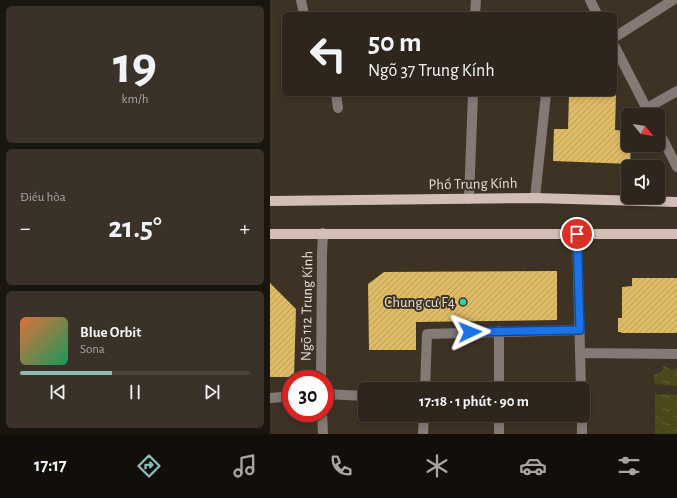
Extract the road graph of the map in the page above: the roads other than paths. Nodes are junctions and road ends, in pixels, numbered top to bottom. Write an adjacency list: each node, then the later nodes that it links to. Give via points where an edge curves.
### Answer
1 (301, 0): 5 (street)
2 (476, 0): 6 (street)
3 (590, 0): 7 (street)
4 (673, 0): 8 (street)
5 (304, 12)
6 (475, 12)
7 (596, 12)
8 (617, 36)
9 (617, 53): 15 (street)
10 (677, 91): 16 (street)
11 (336, 96): 14 (street)
12 (473, 96): 20 (street)
13 (546, 96): 19 (street)
14 (338, 108)
15 (646, 108)
16 (654, 108)
17 (665, 144): 18 (street)
18 (677, 167)
19 (535, 198): 20 (main road, Phố Trung Kính); 22 (main road, Phố Trung Kính)
20 (469, 200): 21 (main road, Phố Trung Kính)
21 (270, 201)
22 (677, 202)
23 (323, 233): 24 (main road); 25 (main road); 31 (street, Ngõ 112 Trung Kính)
24 (270, 234)
25 (577, 234): 26 (main road); 27 (street)
26 (677, 234)
27 (580, 330): 28 (street); 29 (street)
28 (499, 331): 32 (street, via 427,334); 33 (street)
29 (580, 353): 30 (street); 34 (street)
30 (677, 354)
31 (321, 370)
32 (425, 382)
33 (499, 382)
34 (581, 382)
35 (334, 394): 36 (street)
36 (358, 396)
37 (282, 397): 38 (street)
38 (270, 398)
39 (322, 422): 43 (street)
40 (424, 422): 44 (street)
41 (499, 422): 45 (street)
42 (582, 422): 46 (street)
43 (323, 434)
44 (423, 434)
45 (499, 434)
46 (582, 434)

